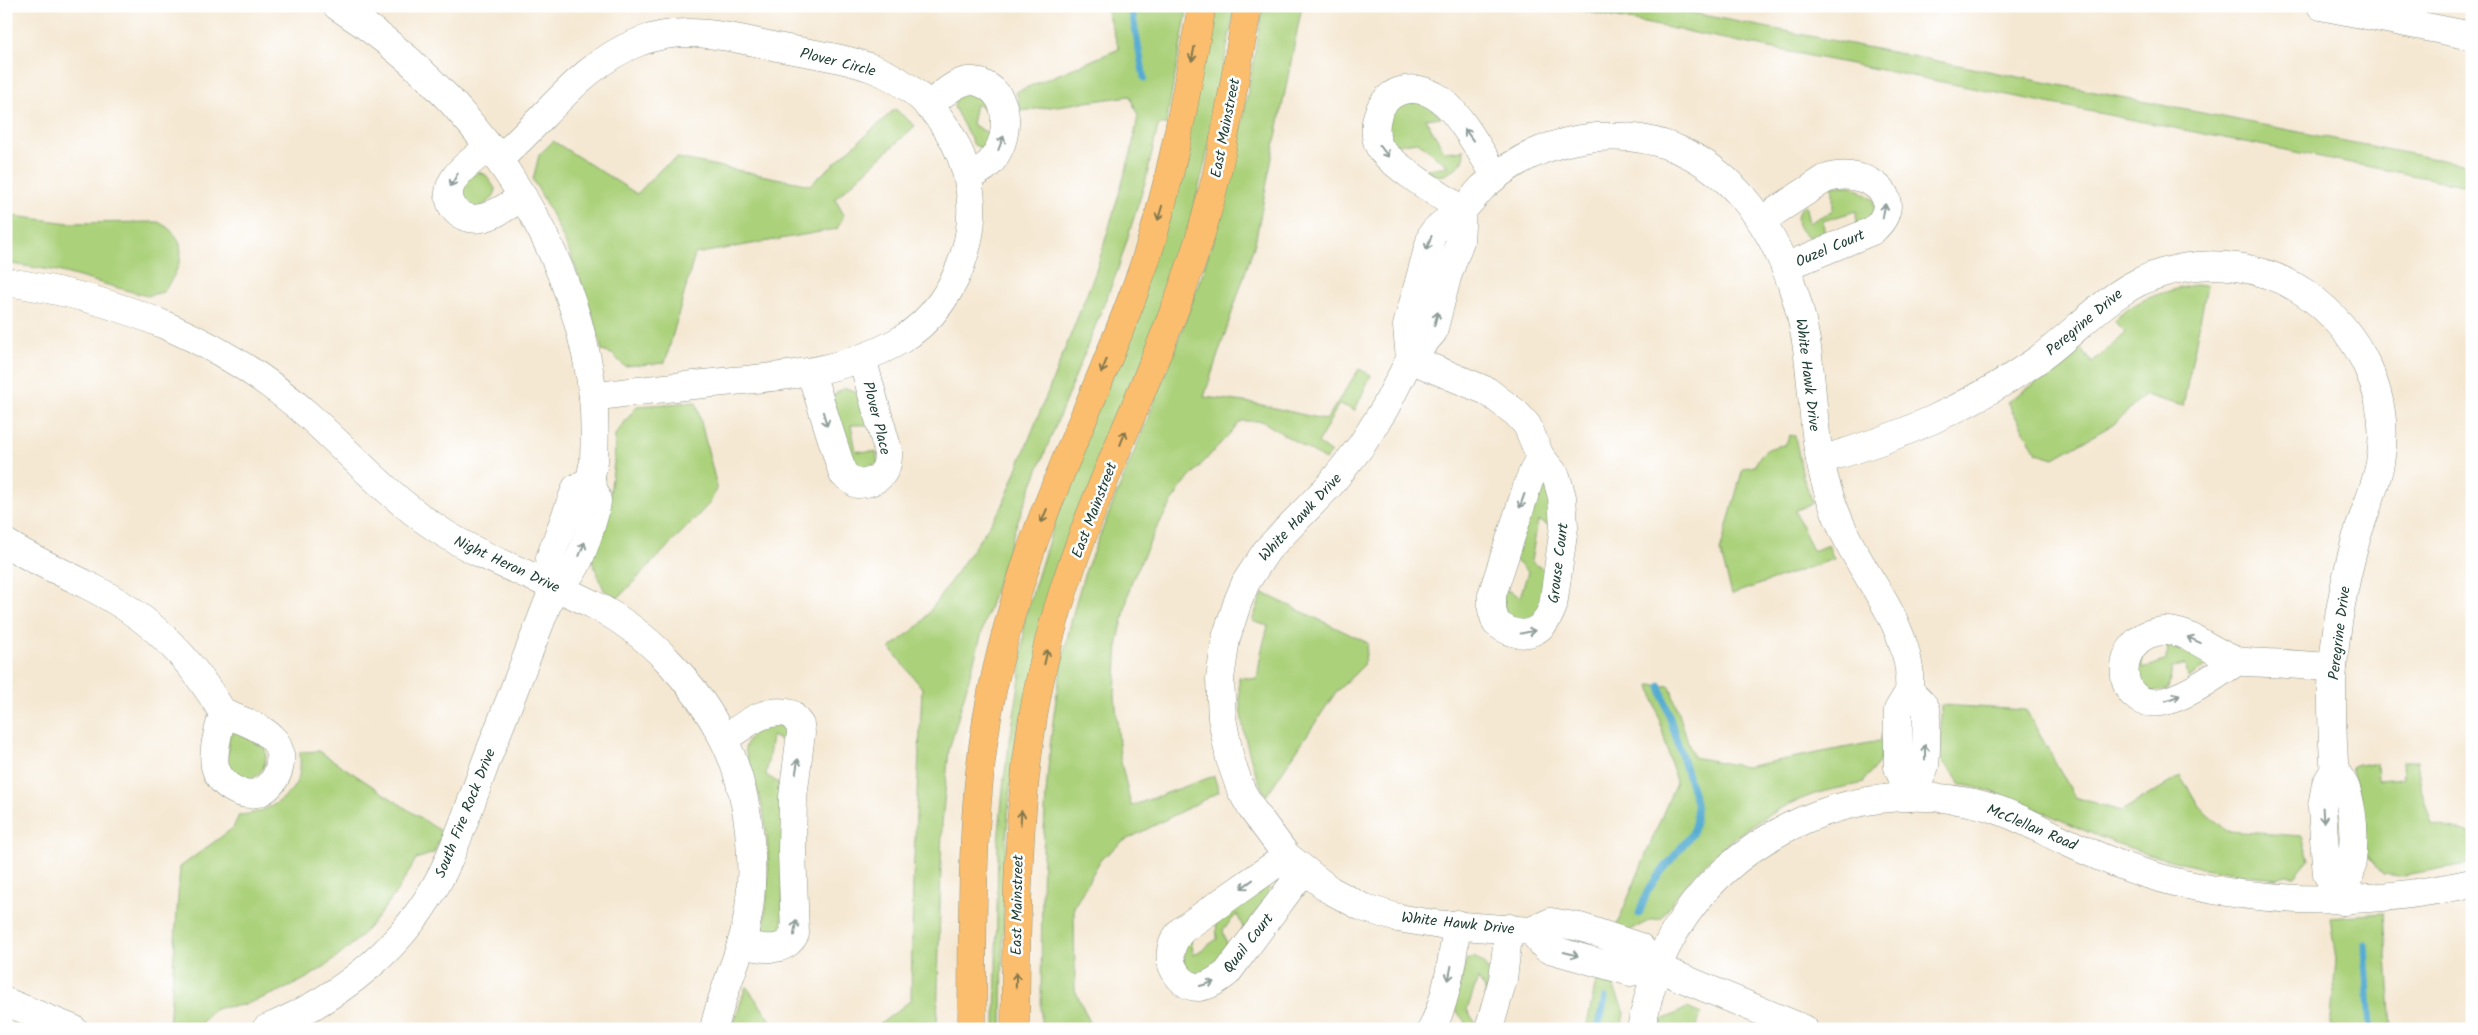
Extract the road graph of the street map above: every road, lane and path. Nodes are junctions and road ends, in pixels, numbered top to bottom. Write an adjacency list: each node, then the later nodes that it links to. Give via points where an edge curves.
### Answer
1 (337, 6): 7 (street, via 385,39 424,73 461,111)
2 (1202, 6): 40 (main road, one-way to 40, via 1173,161 1153,237 1036,538 997,669 985,733 975,818)
3 (1248, 6): 41 (main road, East Mainstreet, one-way to 3, via 1020,827 1026,764 1044,663 1076,556 1175,308 1198,241 1220,158)
4 (2321, 6): 5 (street)
5 (2472, 36)
6 (928, 106): 7 (street, Plover Circle, via 900,83 871,68 724,36 675,33 641,41 612,54); 9 (street, Plover Circle, via 949,132); 9 (street, one-way to 6, via 988,166 1001,146 1005,114 996,93 979,82 968,81 956,84)
7 (494, 153): 10 (street); 10 (street, one-way to 10, via 465,166 453,179 450,196 454,209 467,218 482,218)
8 (1496, 176): 11 (street, White Hawk Drive); 11 (street, one-way to 11, via 1441,99 1414,89 1393,92 1384,101 1376,124 1379,147); 12 (street, White Hawk Drive, via 1528,156 1565,142 1600,137 1638,140 1676,150 1709,166 1746,198)
9 (968, 178): 15 (street, Plover Circle, via 972,216 970,238 950,290 930,317 904,338)
10 (523, 197): 18 (street, via 558,270 578,324)
11 (1462, 210): 16 (street, White Hawk Drive, via 1460,241 1433,332)
12 (1762, 220): 13 (street, White Hawk Drive); 13 (street, Ouzel Court, one-way to 12, via 1872,231 1885,215 1885,196 1866,179 1846,174 1835,176 1825,179)
13 (1785, 267): 20 (street, White Hawk Drive, via 1797,301 1806,343)
14 (6, 282): 22 (street, Night Heron Drive, via 97,300 162,323 203,342 252,372 305,412 401,501 435,527 474,550)
15 (862, 358): 17 (street, Plover Circle); 17 (street, Plover Place, one-way to 15, via 843,474 857,484 874,482 885,470 888,451)
16 (1410, 359): 19 (street, Grouse Court, via 1467,381 1503,401 1526,425); 28 (street, White Hawk Drive, via 1385,408 1345,468 1257,564 1238,601 1226,638 1220,695 1230,759 1252,809)
17 (811, 372): 18 (street, Plover Circle)
18 (593, 396): 22 (street, via 595,444 591,480 576,488 550,558)
19 (1540, 456): 19 (street, Grouse Court, one-way to 19, via 1528,481 1492,595 1496,623 1514,634 1533,632 1549,620 1557,583 1564,505 1556,476)
20 (1820, 460): 24 (street, Peregrine Drive, via 1883,442 1970,401 2040,358 2112,296 2138,281 2199,265 2231,266 2268,275 2313,299 2349,334 2366,360 2380,414 2382,452 2345,581); 27 (street, White Hawk Drive, via 1847,538 1896,625 1909,667 1910,690 1926,709 1925,765)
21 (6, 543): 25 (street, via 102,593 150,624 187,660)
22 (554, 587): 26 (street, Night Heron Drive, via 615,616 646,641 689,685); 36 (street, South Fire Rock Drive, via 434,888 406,929 381,957)
23 (2238, 661): 24 (street)
24 (2333, 667): 30 (street, Peregrine Drive, via 2335,769 2349,802 2354,860)
25 (223, 713)
26 (724, 739): 33 (street, Night Heron Drive, via 750,837 751,889); 33 (street, one-way to 26, via 783,948 795,934 793,812 802,734 800,725 791,714 773,712)
27 (1910, 797): 30 (street, McClellan Road, via 1944,798 1992,808 2119,865 2187,885 2260,897); 34 (street, McClellan Road, via 1881,798 1835,808 1796,823 1754,847 1722,873 1691,908 1667,946)
28 (1295, 863): 28 (street, Quail Court, one-way to 28, via 1182,930 1175,938 1170,958 1183,981 1199,987 1227,973); 31 (street, White Hawk Drive, via 1330,890 1362,907 1417,922)
29 (2472, 884): 30 (street, McClellan Road, via 2410,895)
30 (2344, 901)
31 (1457, 924): 32 (street, White Hawk Drive); 42 (street, one-way to 42, via 1442,1007)
32 (1520, 929): 34 (street, White Hawk Drive, via 1546,948 1630,972); 43 (street)
33 (742, 944): 39 (street, Night Heron Drive)
34 (1658, 968): 44 (street, McClellan Road); 45 (street)
35 (6, 1002): 37 (street)
36 (310, 1019): 38 (street, South Fire Rock Drive)
37 (73, 1029)
38 (266, 1029)
39 (714, 1029)
40 (972, 1029)
41 (1015, 1029)
42 (1432, 1029)
43 (1490, 1029)
44 (1641, 1029)
45 (1804, 1029)

